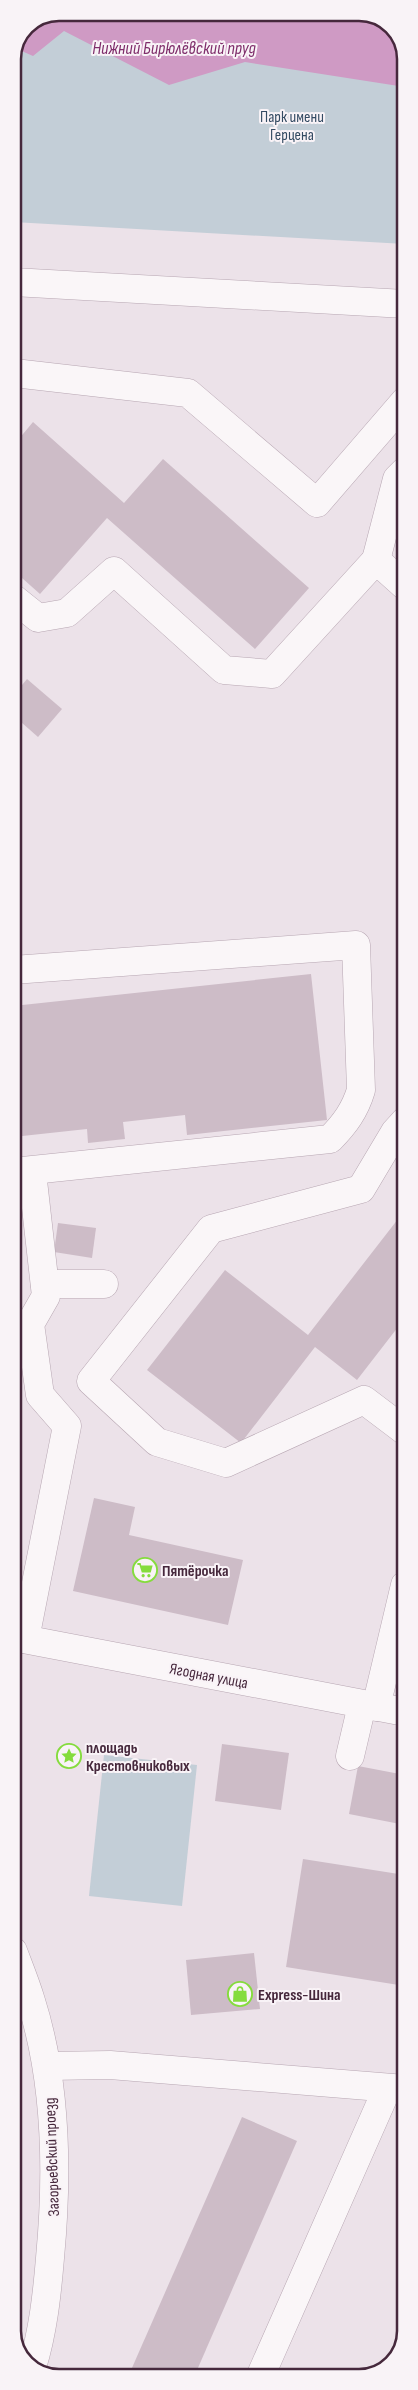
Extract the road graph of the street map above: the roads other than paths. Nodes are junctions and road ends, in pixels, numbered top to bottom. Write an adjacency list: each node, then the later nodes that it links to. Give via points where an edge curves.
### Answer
1 (21, 283): 2 (street)
2 (396, 304)
3 (21, 374): 4 (street, via 188,393 317,503)
4 (396, 411)
5 (396, 482): 6 (street)
6 (376, 560): 7 (street); 8 (street, via 272,674 224,670 114,570 67,613 38,618)
7 (396, 578)
8 (21, 605)
9 (21, 969): 11 (street, via 356,945 361,1090 353,1112 330,1139)
10 (396, 1131): 14 (street, via 361,1189 211,1229 92,1381 156,1442 226,1463 364,1400)
11 (22, 1172): 12 (street)
12 (45, 1284): 13 (street); 16 (street, via 46,1296 30,1324 40,1396 73,1418)
13 (104, 1284)
14 (397, 1424)
15 (397, 1613): 18 (street)
16 (22, 1627)
17 (22, 1639): 18 (street, Ягодная улица)
18 (369, 1706): 19 (street, Ягодная улица); 20 (street)
19 (397, 1711)
20 (350, 1756)
21 (22, 1975): 22 (street, Загорьевский проезд, via 32,2002)
22 (47, 2066): 23 (street, via 110,2065); 24 (street, Загорьевский проезд, via 53,2119 55,2211 47,2292)
23 (396, 2089): 25 (street)
24 (34, 2359)
25 (264, 2368)

